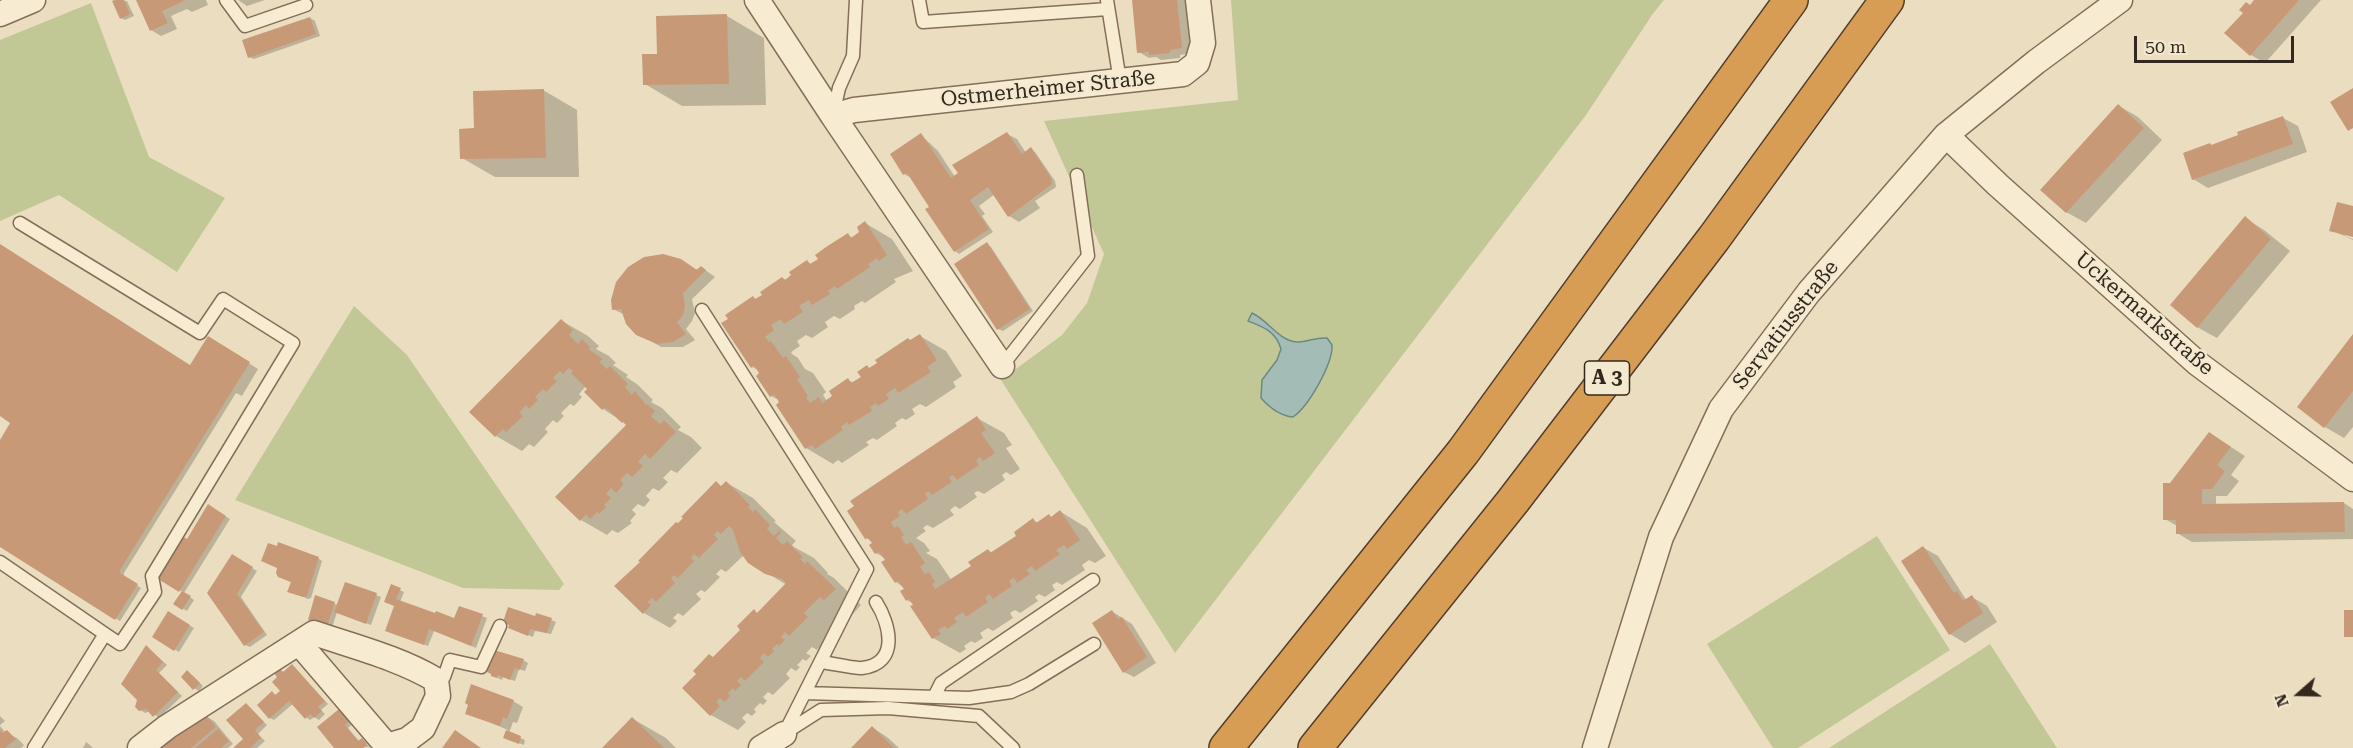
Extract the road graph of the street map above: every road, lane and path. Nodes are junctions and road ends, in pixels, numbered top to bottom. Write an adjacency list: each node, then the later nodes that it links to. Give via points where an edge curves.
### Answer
1 (33, 0): 12 (street)
2 (226, 0): 10 (lane, via 245,26)
3 (757, 0): 14 (street)
4 (856, 0): 14 (lane, via 854,56 839,88)
5 (919, 0): 11 (lane, via 923,22)
6 (1198, 0): 13 (street, Ostmerheimer Straße, via 1203,43 1197,63 1183,74)
7 (1791, 0): 38 (highway, via 1463,452)
8 (1887, 0): 39 (highway, A 3, via 1714,238 1513,501)
9 (2120, 0): 15 (street, Servatiusstraße)
10 (306, 4)
11 (1108, 4): 13 (lane)
12 (0, 14)
13 (1120, 81): 14 (street, Ostmerheimer Straße, via 855,110)
14 (833, 116): 19 (street)
15 (1946, 135): 20 (street, Uckermarkstraße, via 2198,363); 40 (street, Servatiusstraße, via 1809,292 1721,409 1661,537)
16 (1077, 175): 19 (lane, via 1088,256)
17 (20, 223): 25 (lane, via 200,333 223,299 293,343 152,576 156,592 120,644)
18 (702, 310): 28 (lane, via 867,569)
19 (1002, 366)
20 (2353, 479)
21 (0, 562): 25 (lane)
22 (1093, 580): 31 (lane, via 940,683)
23 (876, 602): 28 (lane, via 890,635 883,658 861,669)
24 (500, 626): 29 (lane, via 481,667 450,660 444,677)
25 (105, 634): 34 (lane)
26 (299, 643): 29 (street, via 314,633 420,670); 33 (street); 35 (street, via 167,726)
27 (1094, 644): 31 (lane, via 1011,692)
28 (820, 662): 30 (lane)
29 (436, 680): 33 (street, via 438,696 423,728 407,740)
30 (805, 693): 31 (lane); 32 (lane)
31 (934, 698)
32 (784, 734): 36 (street); 37 (lane, via 820,710 888,708 979,716)
33 (387, 747)
34 (34, 748)
35 (140, 748)
36 (761, 748)
37 (1013, 748)
38 (1226, 748)
39 (1315, 748)
40 (1595, 748)

